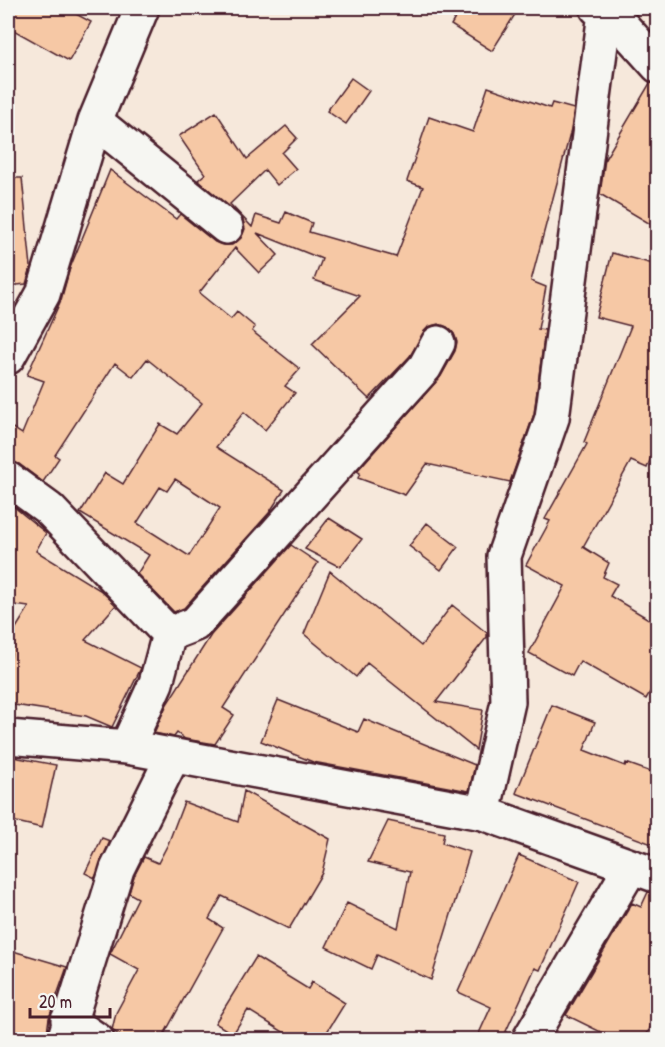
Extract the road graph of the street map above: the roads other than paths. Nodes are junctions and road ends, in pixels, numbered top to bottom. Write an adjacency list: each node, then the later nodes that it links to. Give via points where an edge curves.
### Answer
1 (142, 8): 5 (street)
2 (608, 16): 3 (street); 4 (street); 14 (street, via 552,418 504,556 508,702)
3 (657, 49)
4 (657, 66)
5 (95, 121): 6 (street); 8 (street, via 43,294)
6 (226, 226)
7 (438, 343): 10 (street, via 425,367 195,624)
8 (8, 357)
9 (8, 479): 10 (street, via 49,508)
10 (169, 634): 12 (street, via 156,683)
11 (8, 737): 12 (street)
12 (127, 747): 13 (street)
13 (173, 756): 14 (street); 16 (street, via 117,869)
14 (483, 813): 15 (street)
15 (644, 872): 18 (street)
16 (66, 1030): 17 (street)
17 (98, 1040)
18 (529, 1040)

